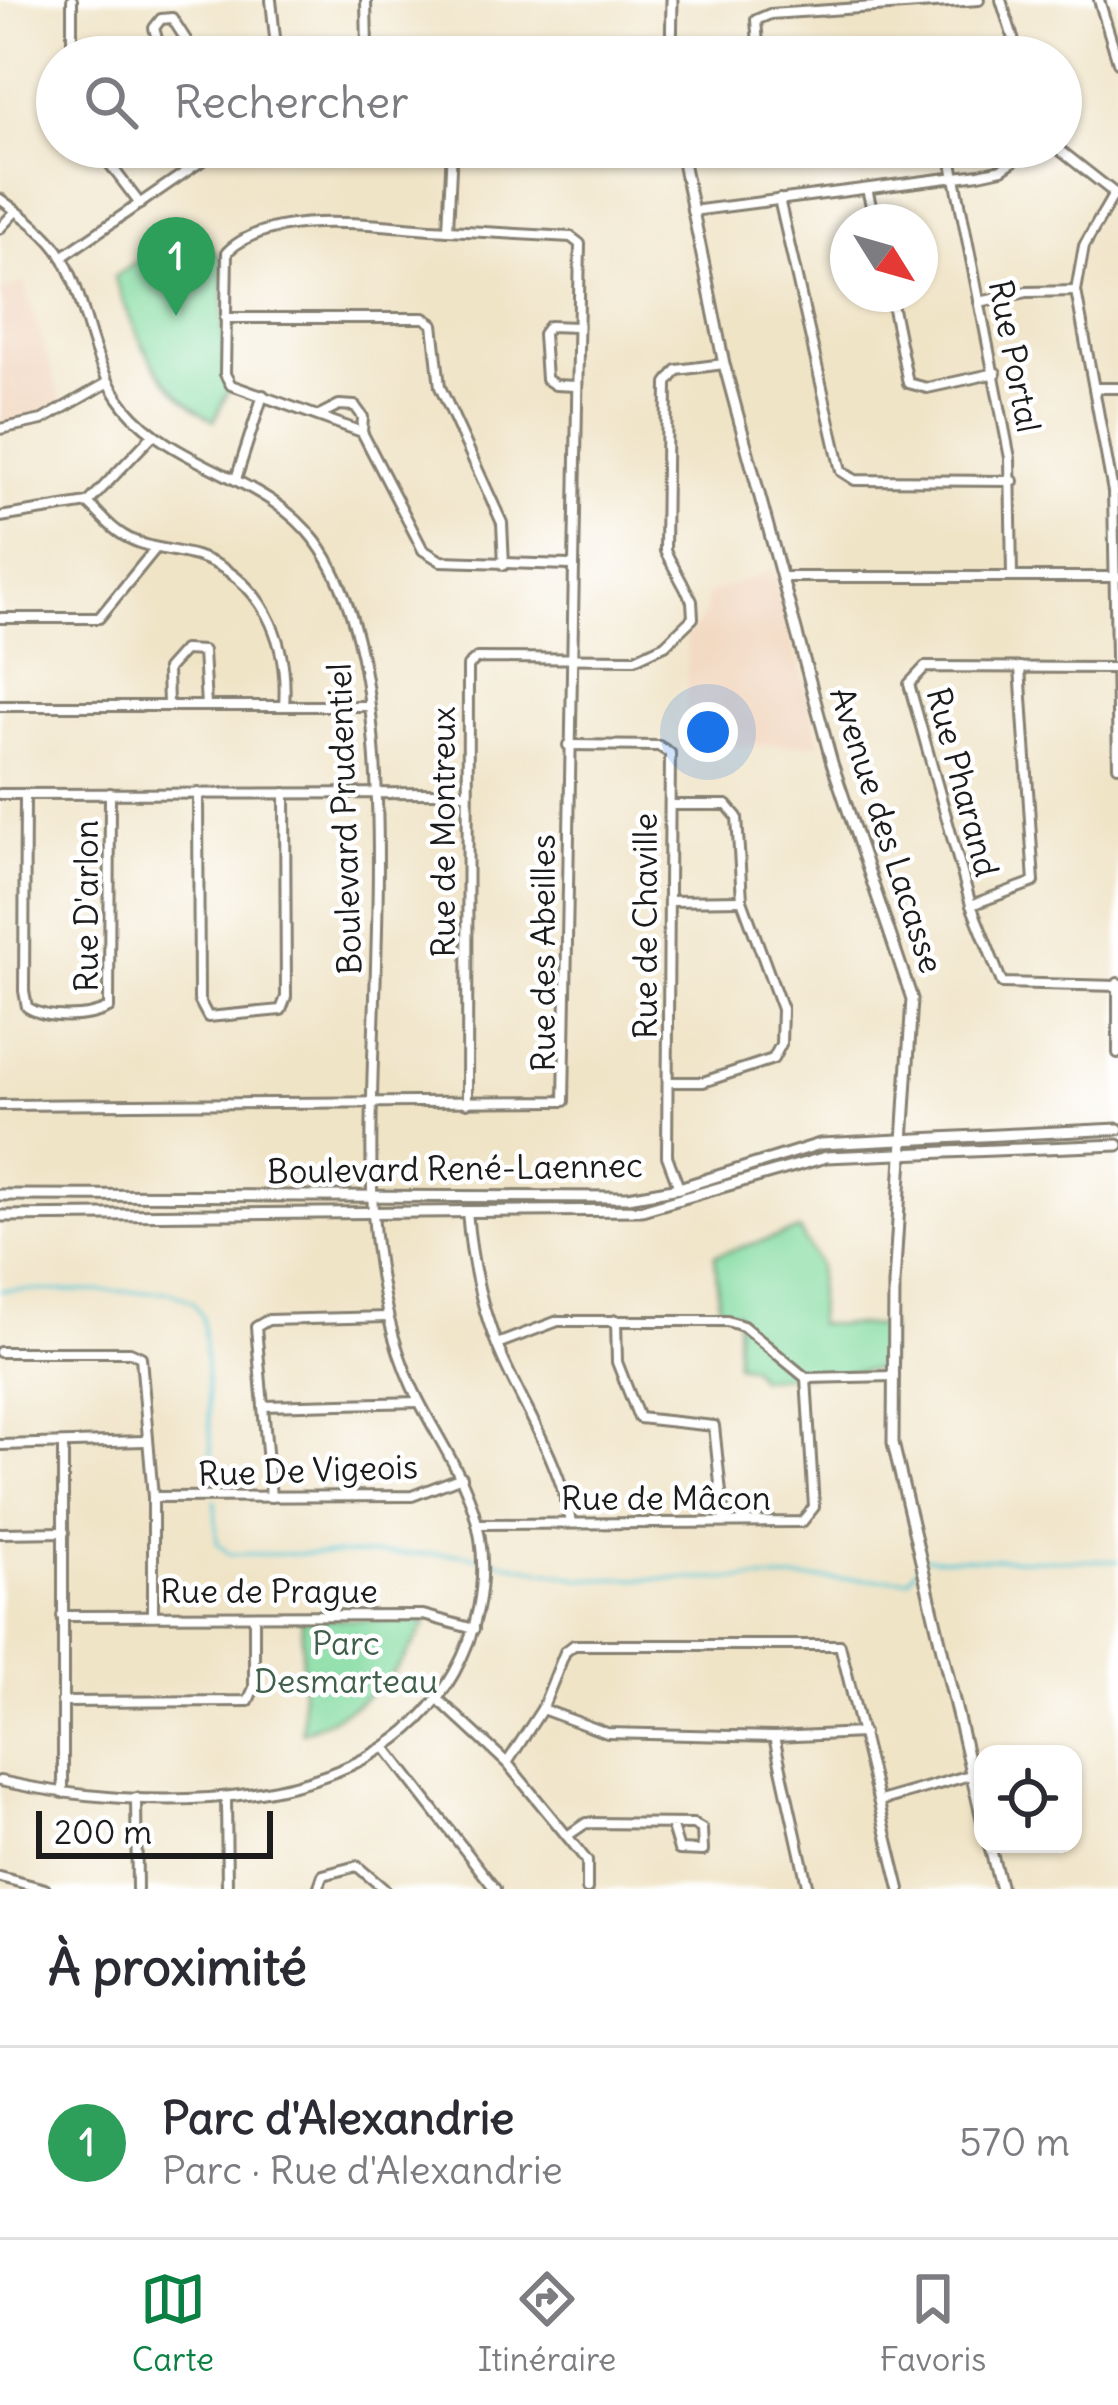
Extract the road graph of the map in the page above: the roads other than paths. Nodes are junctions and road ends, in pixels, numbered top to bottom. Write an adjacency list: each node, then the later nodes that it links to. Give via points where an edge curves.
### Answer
1 (72, 0): 8 (street)
2 (271, 0): 11 (street)
3 (366, 0): 12 (street)
4 (672, 0): 13 (street)
5 (979, 0): 14 (street, via 770,14 755,20)
6 (1001, 0): 15 (street)
7 (1099, 0): 16 (street)
8 (72, 36)
9 (156, 36): 10 (street, via 161,19 172,18)
10 (187, 36)
11 (275, 36)
12 (367, 36)
13 (671, 36)
14 (757, 36)
15 (1012, 36)
16 (1118, 62)
17 (113, 168): 29 (street)
18 (191, 168): 29 (street)
19 (451, 168): 34 (street)
20 (684, 168): 32 (street, Avenue des Lacasse)
21 (953, 168): 24 (street, Rue Portal)
22 (1003, 168): 24 (street)
23 (1082, 168): 26 (street)
24 (955, 178): 25 (street); 37 (street, Rue Portal)
25 (867, 189): 27 (street); 30 (street)
26 (1116, 195): 36 (street, via 1084,246)
27 (778, 199): 32 (street); 53 (street, via 841,471 855,480)
28 (0, 200): 31 (street, Boulevard Prudentiel)
29 (140, 204): 35 (street)
30 (870, 204)
31 (16, 211): 33 (street); 35 (street, Boulevard Prudentiel)
32 (692, 211): 41 (street, Avenue des Lacasse)
33 (0, 228)
34 (448, 230): 39 (street, via 280,224 251,232 227,252); 40 (street, Rue des Abeilles, via 571,237 580,244)
35 (62, 256): 43 (street, Boulevard Prudentiel)
36 (1076, 291): 37 (street); 45 (street)
37 (979, 302): 42 (street, Rue Portal)
38 (894, 312): 42 (street, via 908,383 926,388)
39 (225, 318): 47 (street, via 231,385); 58 (street, via 434,324 440,387 502,523)
40 (577, 327): 44 (street, Rue des Abeilles); 44 (street, via 549,326 543,334 546,379)
41 (724, 364): 61 (street, Avenue des Lacasse); 64 (street, via 677,370 667,383 664,551 693,618 650,655)
42 (996, 373): 53 (street, Rue Portal)
43 (107, 383): 49 (street, via 43,420); 51 (street, Boulevard Prudentiel)
44 (576, 386): 59 (street, Rue des Abeilles, via 578,548)
45 (1094, 388): 46 (street); 54 (street)
46 (1118, 388)
47 (263, 394): 48 (street); 52 (street)
48 (323, 413): 50 (street); 50 (street, via 356,406)
49 (0, 429)
50 (362, 431): 58 (street, via 423,550 441,562)
51 (152, 436): 52 (street, Boulevard Prudentiel); 55 (street)
52 (236, 479): 71 (street, Boulevard Prudentiel, via 281,504 318,543 362,650)
53 (1013, 481): 60 (street, Rue Portal)
54 (1115, 481): 62 (street)
55 (88, 503): 56 (street); 57 (street, via 122,535)
56 (0, 518)
57 (156, 548): 63 (street, via 99,618); 70 (street, via 223,568 254,594 276,627)
58 (504, 565): 59 (street)
59 (571, 565): 64 (street, Rue des Abeilles)
60 (1012, 576): 61 (street); 62 (street)
61 (782, 577): 92 (street, Avenue des Lacasse, via 850,824 912,999)
62 (1116, 577): 66 (street)
63 (0, 618)
64 (570, 658): 72 (street, Rue des Abeilles); 77 (street, Rue de Montreux, via 477,658 467,666)
65 (1020, 668): 66 (street, Rue Pharand); 84 (street, via 1034,882); 84 (street, Rue Pharand, via 925,668 909,684)
66 (1113, 668): 73 (street)
67 (0, 706): 68 (street)
68 (167, 706): 69 (street); 69 (street, via 167,669 184,650 203,651)
69 (206, 706): 70 (street)
70 (284, 706): 71 (street)
71 (368, 706): 79 (street, Boulevard Prudentiel)
72 (568, 746): 81 (street, Rue de Chaville, via 659,746 670,753); 89 (street, Rue des Abeilles, via 567,1093 556,1105)
73 (1118, 766)
74 (110, 793): 75 (street); 80 (street); 80 (street, Rue D'arlon, via 109,1008 39,1016 24,991)
75 (198, 793): 76 (street); 76 (street, via 199,1000 208,1017 269,1015 286,997)
76 (285, 793): 79 (street)
77 (466, 793): 79 (street); 89 (street, Rue de Montreux)
78 (0, 794): 80 (street)
79 (374, 794): 88 (street, Boulevard Prudentiel)
80 (25, 795)
81 (670, 805): 82 (street, via 727,805 737,818); 83 (street, Rue de Chaville)
82 (742, 900): 83 (street); 87 (street, via 782,1009 778,1052 703,1082)
83 (669, 901): 87 (street, Rue de Chaville)
84 (971, 905): 85 (street, Rue Pharand, via 1002,983)
85 (1118, 983): 86 (street)
86 (1118, 1053)
87 (668, 1082): 95 (street, Rue de Chaville, via 668,1156)
88 (376, 1103): 89 (street, Rue des Abeilles); 90 (street, Rue des Abeilles); 97 (street, Boulevard Prudentiel)
89 (467, 1104)
90 (0, 1105)
91 (1118, 1130): 92 (street, Boulevard René-Laennec); 93 (street)
92 (904, 1139): 94 (street, Avenue des Lacasse); 95 (street, Boulevard René-Laennec, via 820,1144)
93 (1116, 1145): 94 (street, Boulevard René-Laennec)
94 (903, 1154): 98 (street, Boulevard René-Laennec, via 826,1157); 106 (street, Avenue des Lacasse)
95 (679, 1188): 97 (street, Boulevard René-Laennec, via 628,1197); 98 (street, Rue de Chaville)
96 (0, 1196): 97 (street, Boulevard René-Laennec)
97 (374, 1198): 99 (street, Boulevard Prudentiel)
98 (683, 1201): 100 (street, Boulevard René-Laennec, via 642,1210)
99 (374, 1211): 100 (street, Boulevard René-Laennec); 101 (street, Boulevard René-Laennec); 102 (street, Boulevard Prudentiel)
100 (467, 1211): 104 (street)
101 (0, 1216)
102 (388, 1317): 108 (street, Boulevard Prudentiel); 109 (street, via 268,1320 256,1328)
103 (616, 1320): 104 (street, via 558,1321); 107 (street, via 736,1322); 117 (street, via 616,1362 639,1418 714,1426)
104 (497, 1344): 116 (street, via 551,1449)
105 (0, 1352): 110 (street, via 141,1357)
106 (894, 1376): 107 (street); 132 (street, Avenue des Lacasse, via 893,1443)
107 (806, 1378): 117 (street, Rue de Mâcon, via 812,1517)
108 (419, 1402): 109 (street); 113 (street, Boulevard Prudentiel)
109 (263, 1406): 115 (street)
110 (145, 1442): 112 (street); 114 (street)
111 (0, 1444): 112 (street)
112 (63, 1445): 119 (street)
113 (462, 1477): 115 (street, Rue De Vigeois, via 412,1496); 118 (street, Boulevard Prudentiel)
114 (153, 1497): 115 (street, Rue De Vigeois); 122 (street)
115 (271, 1497)
116 (571, 1522): 117 (street, Rue de Mâcon); 118 (street, Rue de Mâcon)
117 (724, 1522)
118 (478, 1524): 124 (street, Boulevard Prudentiel, via 483,1569)
119 (64, 1532): 120 (street); 121 (street)
120 (0, 1533)
121 (62, 1616): 122 (street, Rue de Prague); 126 (street)
122 (153, 1616): 123 (street, Rue de Prague)
123 (254, 1616): 124 (street, Rue de Prague, via 423,1616); 126 (street, via 248,1701)
124 (474, 1629): 125 (street, Boulevard Prudentiel)
125 (438, 1699): 130 (street); 131 (street)
126 (62, 1702): 135 (street)
127 (542, 1708): 128 (street, via 574,1645 826,1643 840,1645 846,1658); 129 (street, via 607,1733); 131 (street)
128 (863, 1733): 129 (street); 138 (street)
129 (774, 1737): 150 (street)
130 (385, 1747): 136 (street, via 302,1783); 148 (street)
131 (507, 1762): 140 (street)
132 (970, 1775): 134 (street, Avenue des Lacasse); 138 (street)
133 (0, 1781): 135 (street)
134 (974, 1790)
135 (62, 1792): 137 (street)
136 (226, 1797): 137 (street); 145 (street)
137 (136, 1798): 144 (street)
138 (880, 1801): 151 (street)
139 (671, 1824): 139 (street, via 679,1850 703,1851 699,1826); 140 (street, via 586,1823)
140 (567, 1835): 149 (street, via 587,1861)
141 (991, 1853): 152 (street)
142 (0, 1876): 143 (street)
143 (45, 1889)
144 (137, 1889)
145 (227, 1889)
146 (318, 1889): 147 (street, via 323,1875 362,1866)
147 (384, 1889)
148 (495, 1889)
149 (587, 1889)
150 (808, 1889)
151 (900, 1889)
152 (1001, 1889)

